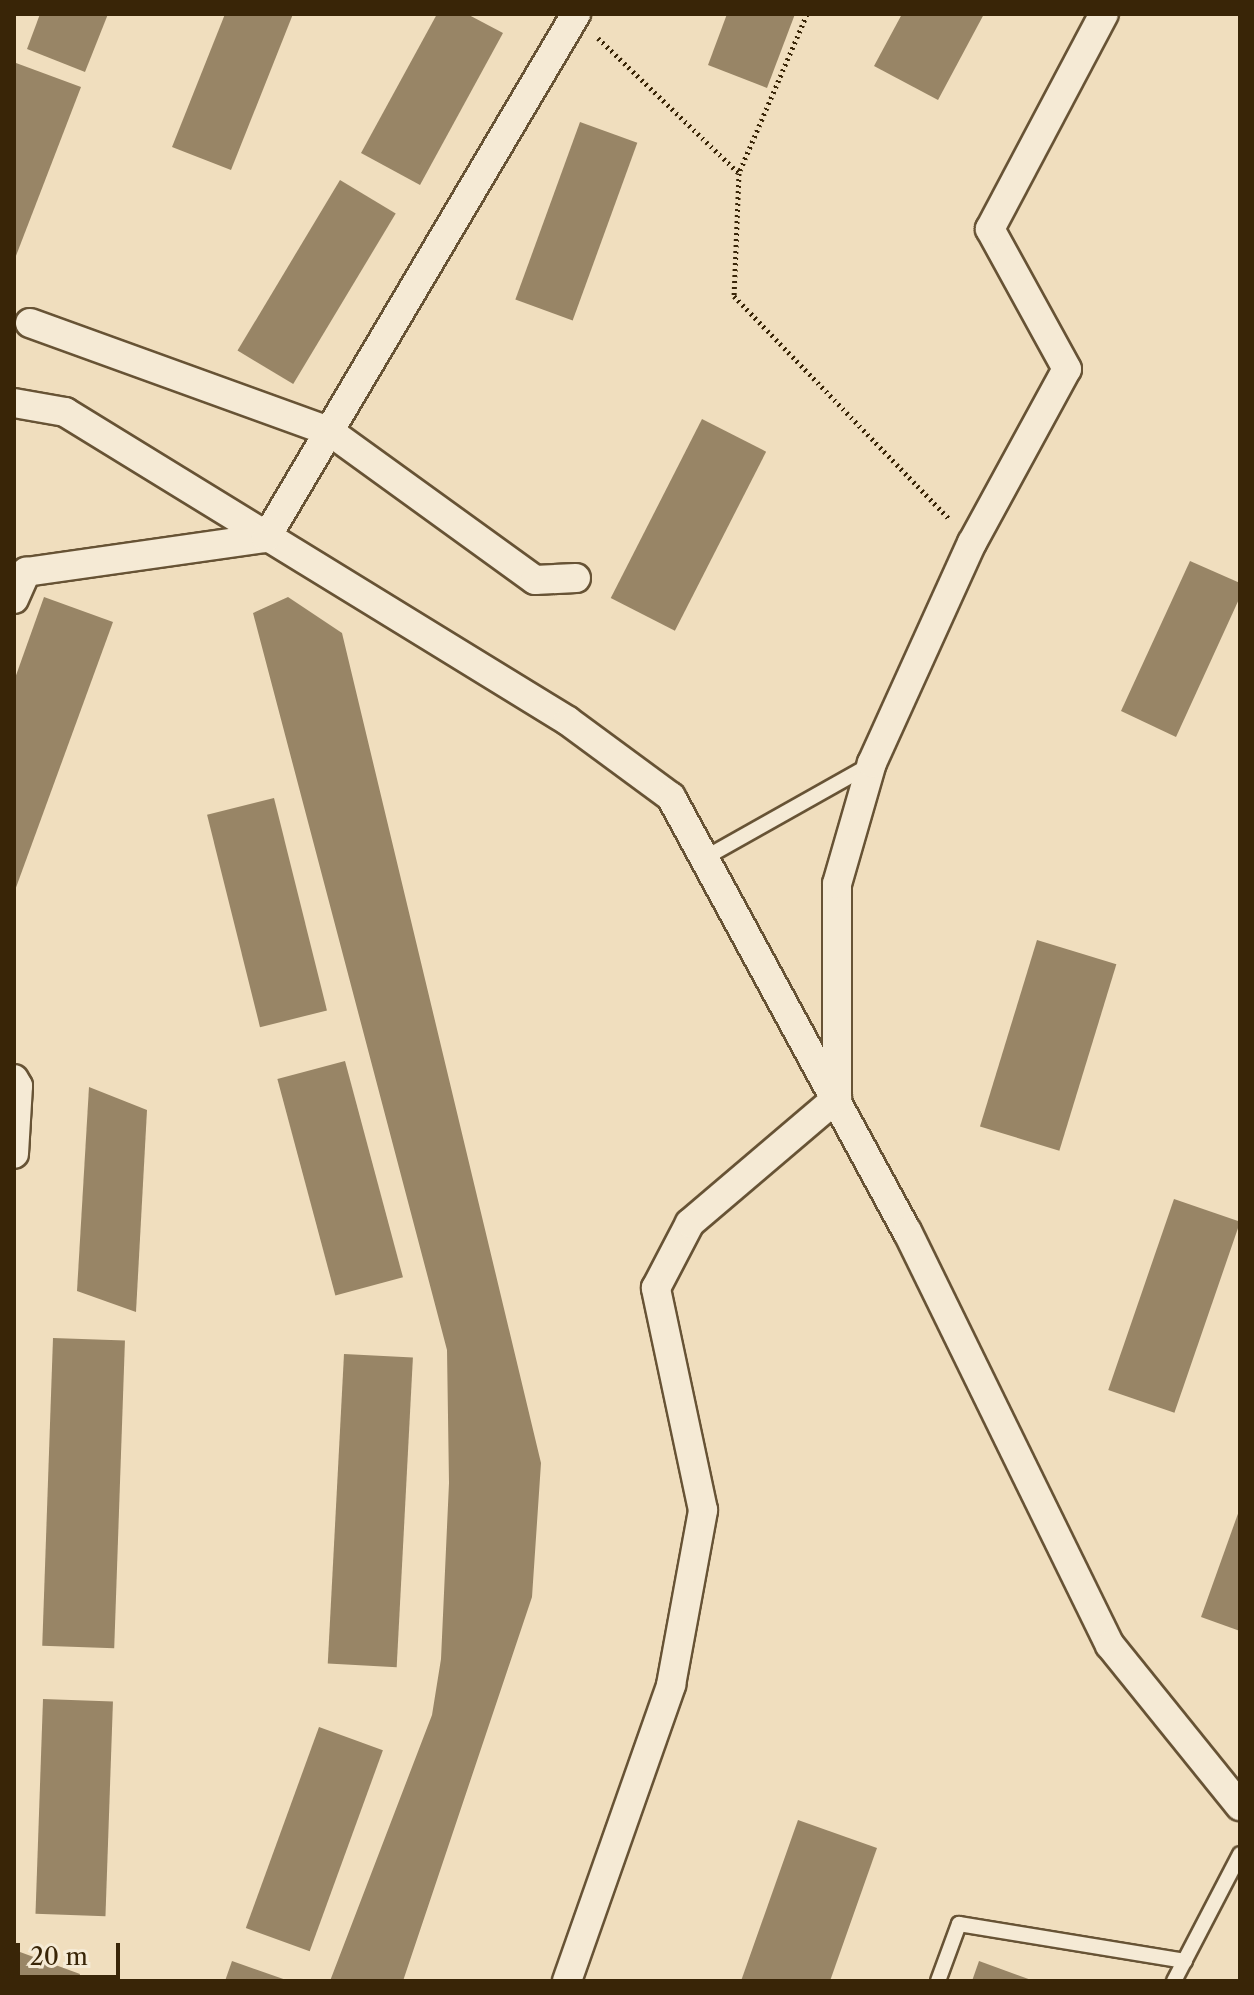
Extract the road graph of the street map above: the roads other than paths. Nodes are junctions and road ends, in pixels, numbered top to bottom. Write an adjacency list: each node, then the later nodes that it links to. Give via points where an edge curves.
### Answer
1 (1104, 14): 9 (street, via 990,229 1067,369 972,543)
2 (575, 15): 5 (street)
3 (30, 323): 5 (street)
4 (14, 403): 6 (street, via 65,412)
5 (329, 431): 6 (street); 7 (street, via 535,580)
6 (266, 538): 8 (street, via 26,572); 10 (street, via 581,730 671,797)
7 (576, 578)
8 (14, 599)
9 (872, 763): 10 (lane); 12 (street, via 837,884)
10 (703, 859): 12 (street)
11 (14, 1079): 13 (street)
12 (837, 1098): 14 (street, via 1110,1645); 17 (street, via 690,1223 656,1288 703,1510 671,1685)
13 (14, 1154)
14 (1240, 1806)
15 (1240, 1854): 16 (lane)
16 (1185, 1961): 18 (lane, via 959,1924); 19 (lane)
17 (567, 1981)
18 (938, 1981)
19 (1174, 1981)

